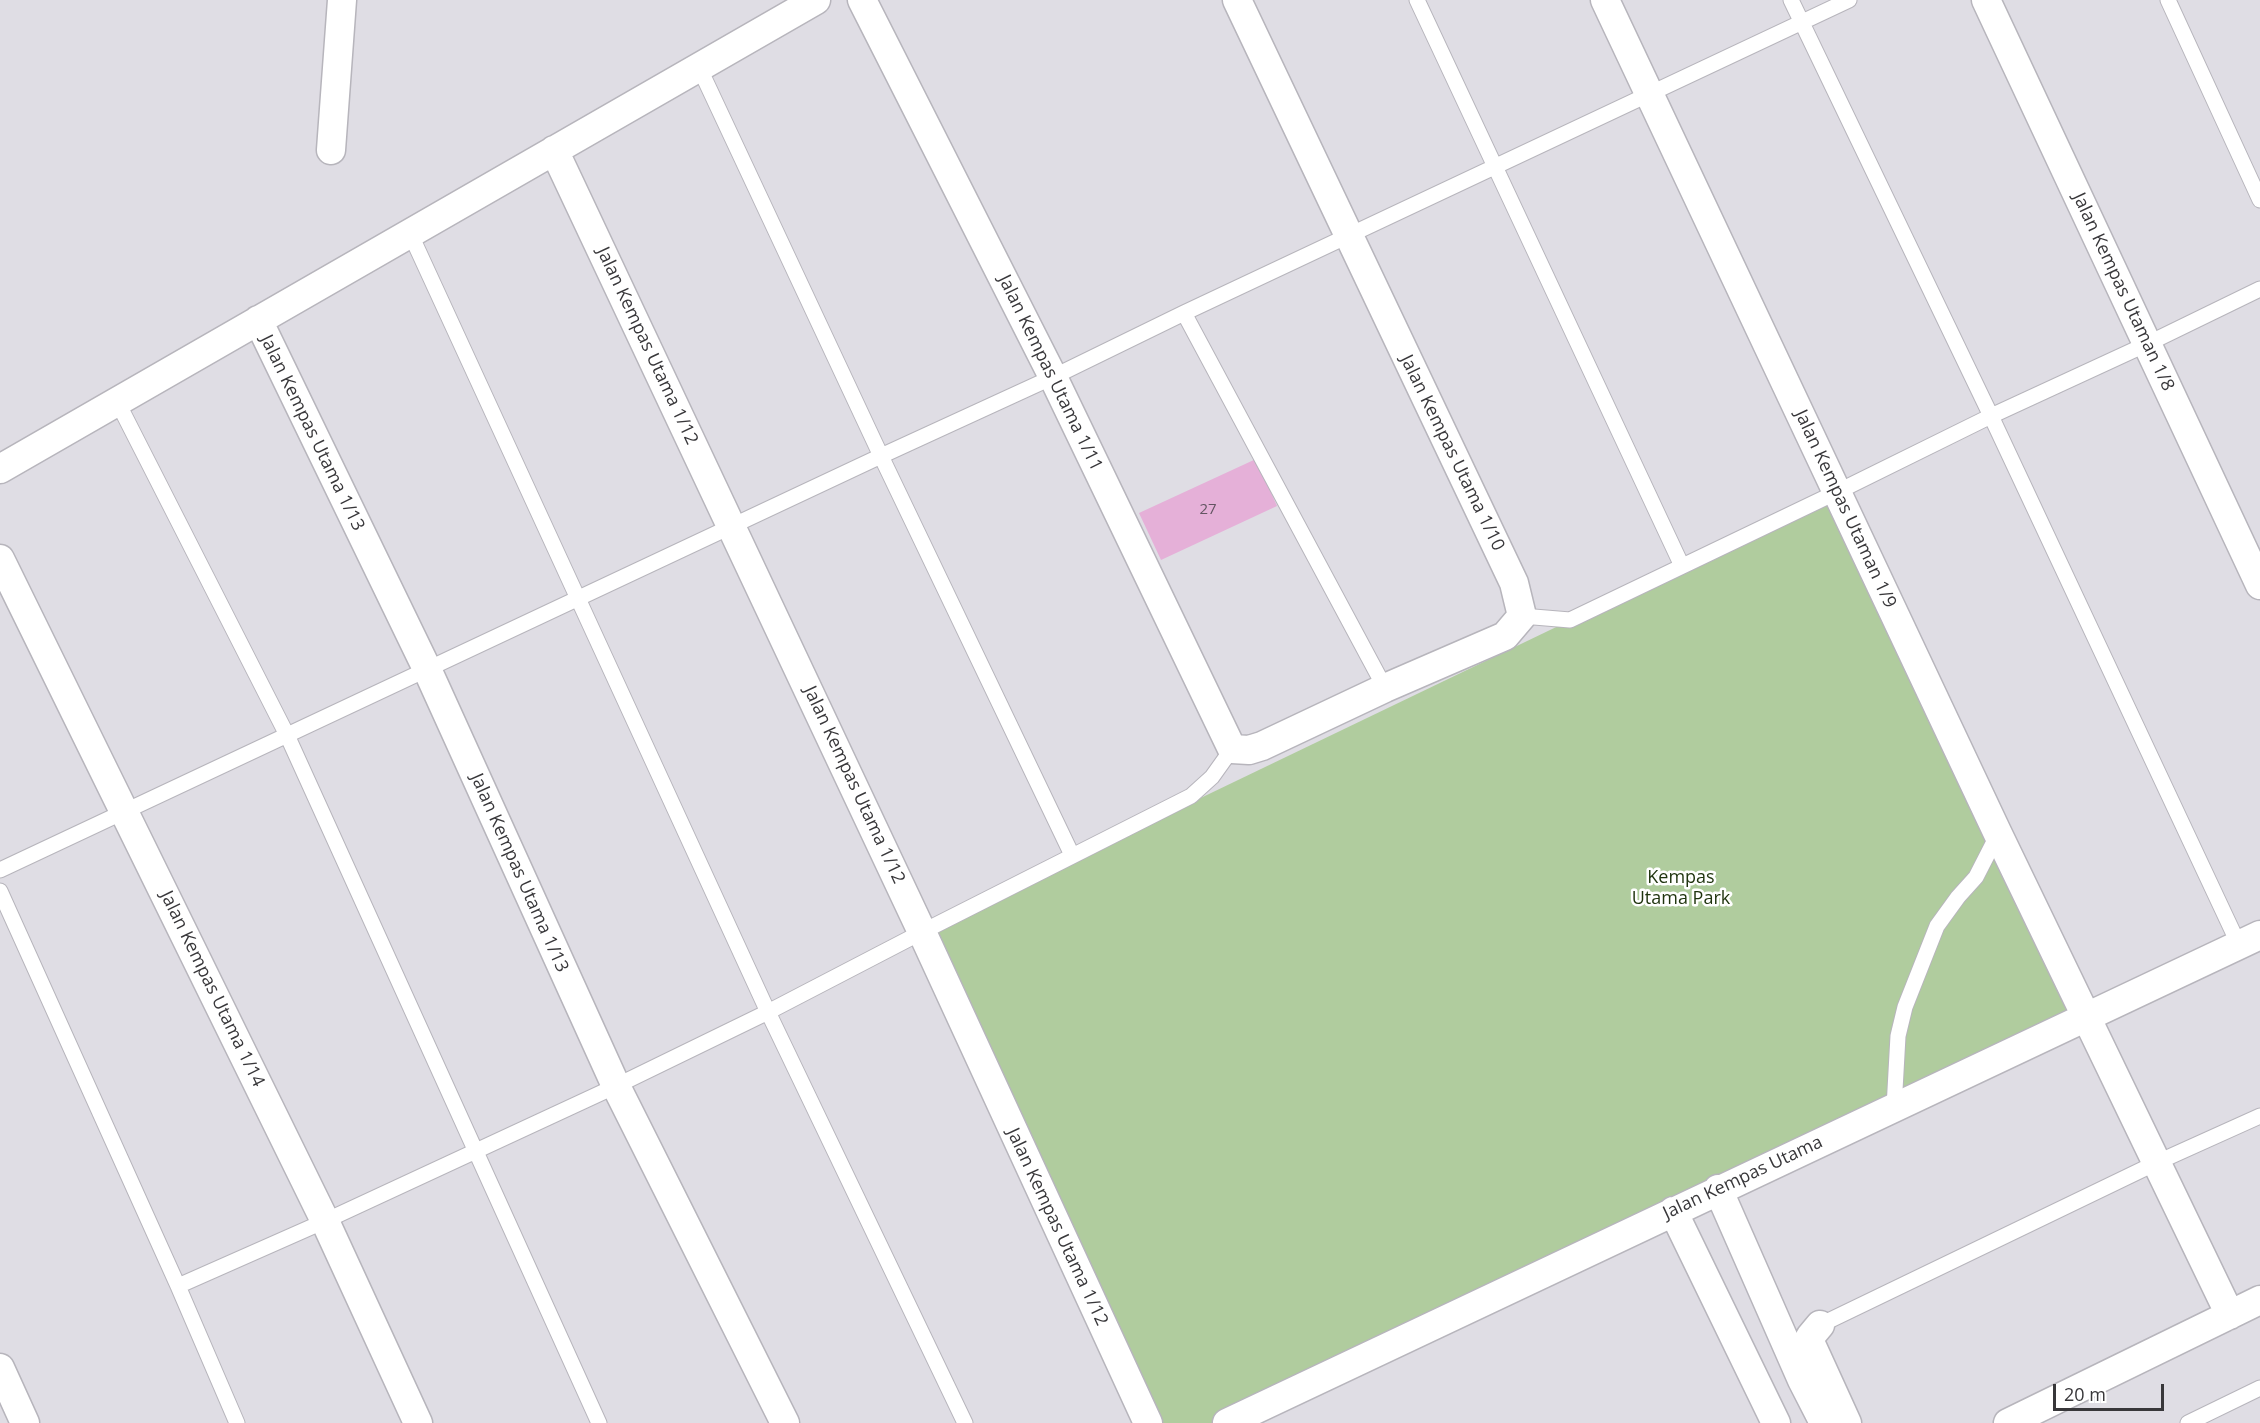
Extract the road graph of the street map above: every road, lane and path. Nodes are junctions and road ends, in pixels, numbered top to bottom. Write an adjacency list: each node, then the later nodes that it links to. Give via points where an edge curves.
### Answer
1 (342, 0): 14 (street)
2 (816, 0): 12 (street)
3 (862, 0): 24 (street, Jalan Kempas Utama 1/11)
4 (1237, 0): 19 (street, Jalan Kempas Utama 1/10)
5 (1416, 0): 16 (lane)
6 (1605, 0): 13 (street, Jalan Kempas Utaman 1/9)
7 (1791, 0): 11 (lane)
8 (1850, 0): 11 (lane)
9 (1986, 0): 23 (street, Jalan Kempas Utaman 1/8)
10 (2168, 0): 17 (lane)
11 (1801, 23): 13 (lane); 26 (lane)
12 (699, 67): 15 (street); 27 (lane)
13 (1650, 94): 16 (lane); 29 (street, Jalan Kempas Utaman 1/9)
14 (331, 150)
15 (554, 150): 18 (street); 30 (street, Jalan Kempas Utama 1/12)
16 (1495, 167): 19 (lane); 32 (lane)
17 (2260, 200)
18 (410, 233): 22 (street); 34 (lane)
19 (1348, 236): 21 (lane); 35 (street, Jalan Kempas Utama 1/10, via 1514,583)
20 (2260, 289): 23 (lane)
21 (1184, 313): 24 (lane); 37 (lane)
22 (258, 320): 25 (street); 36 (street, Jalan Kempas Utama 1/13)
23 (2147, 344): 26 (lane); 33 (street, Jalan Kempas Utaman 1/8)
24 (1053, 377): 27 (lane); 39 (street, Jalan Kempas Utama 1/11)
25 (117, 401): 28 (street); 38 (lane)
26 (1991, 416): 29 (lane); 46 (lane)
27 (881, 456): 30 (lane); 42 (lane)
28 (0, 469)
29 (1837, 492): 32 (lane); 41 (street, Jalan Kempas Utaman 1/9)
30 (732, 526): 34 (lane); 45 (street, Jalan Kempas Utama 1/12)
31 (0, 559): 40 (street, Jalan Kempas Utama 1/14)
32 (1682, 566): 35 (lane, via 1570,620)
33 (2260, 585)
34 (578, 598): 36 (lane); 47 (lane)
35 (1522, 616): 37 (street, via 1505,636)
36 (427, 669): 38 (lane); 49 (street, Jalan Kempas Utama 1/13)
37 (1385, 688): 39 (street, via 1262,746)
38 (287, 735): 40 (lane); 52 (lane)
39 (1232, 749): 42 (lane, via 1212,777 1191,796)
40 (125, 812): 43 (lane); 56 (street, Jalan Kempas Utama 1/14)
41 (1998, 834): 48 (street, Jalan Kempas Utaman 1/9); 50 (lane, via 1976,877 1937,926 1905,1007 1898,1036)
42 (1072, 855): 45 (lane)
43 (0, 870)
44 (0, 891): 57 (lane)
45 (922, 932): 47 (lane); 69 (street, Jalan Kempas Utama 1/12)
46 (2250, 940): 48 (street, Jalan Kempas Utama)
47 (768, 1012): 49 (lane); 68 (lane)
48 (2087, 1016): 50 (street, Jalan Kempas Utama); 53 (street, Jalan Kempas Utaman 1/9)
49 (616, 1086): 52 (lane); 67 (street, Jalan Kempas Utama 1/13)
50 (1894, 1108): 54 (street, Jalan Kempas Utama)
51 (2260, 1116): 53 (lane)
52 (475, 1151): 56 (lane); 66 (lane)
53 (2158, 1162): 59 (street, Jalan Kempas Utaman 1/9); 60 (lane)
54 (1718, 1189): 55 (street, Jalan Kempas Utama); 72 (street)
55 (1673, 1211): 70 (street, Jalan Kempas Utama); 71 (street)
56 (325, 1221): 57 (lane); 65 (street, Jalan Kempas Utama 1/14)
57 (178, 1286): 64 (lane)
58 (2260, 1300): 59 (street)
59 (2230, 1315): 74 (street)
60 (1820, 1325): 73 (street, via 1810,1337 1811,1344)
61 (0, 1368): 63 (street)
62 (2260, 1388): 75 (lane)
63 (25, 1423)
64 (237, 1423)
65 (418, 1423)
66 (599, 1423)
67 (784, 1423)
68 (965, 1423)
69 (1148, 1423)
70 (1227, 1423)
71 (1776, 1423)
72 (1824, 1423)
73 (1847, 1423)
74 (2008, 1423)
75 (2188, 1423)

